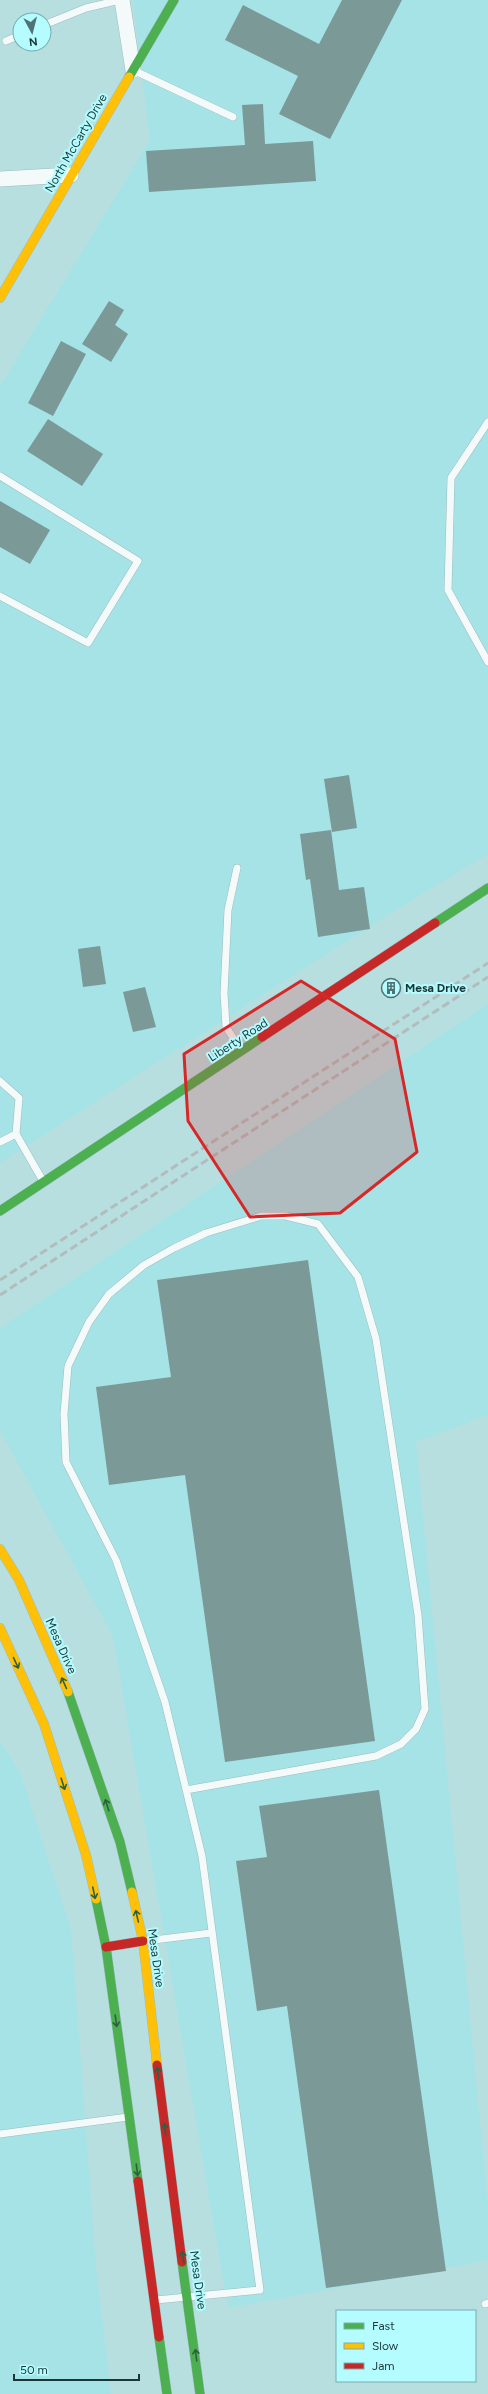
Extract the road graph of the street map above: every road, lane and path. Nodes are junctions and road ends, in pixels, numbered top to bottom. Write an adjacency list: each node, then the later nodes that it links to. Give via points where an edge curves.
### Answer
1 (121, 0): 3 (lane, via 86,8); 6 (street)
2 (174, 0): 6 (main road, North McCarty Drive)
3 (52, 22)
4 (12, 38): 5 (lane)
5 (6, 40)
6 (133, 70): 7 (lane); 8 (main road, North McCarty Drive)
7 (233, 117)
8 (71, 176): 9 (street); 10 (main road, North McCarty Drive)
9 (0, 179)
10 (0, 298)
11 (488, 422): 14 (lane, via 451,478 448,590)
12 (0, 476): 13 (lane, via 138,561 88,643)
13 (0, 596)
14 (488, 662)
15 (237, 868): 17 (lane, via 228,910 224,993 226,1026)
16 (488, 888): 17 (main road, Liberty Road)
17 (242, 1052): 21 (main road, Liberty Road)
18 (0, 1080): 19 (lane, via 19,1098)
19 (16, 1134): 20 (lane); 21 (lane)
20 (0, 1142)
21 (44, 1182): 22 (main road, Liberty Road)
22 (0, 1211)
23 (0, 1550): 27 (main road, Mesa Drive, one-way to 23, via 120,1842 76,1711 19,1580)
24 (0, 1628): 28 (main road, one-way to 28, via 44,1724 86,1855)
25 (186, 1790): 25 (lane, via 165,1702 116,1560 66,1462 64,1414 68,1366 89,1322 109,1294 144,1265 206,1233 261,1216 286,1216 318,1224 358,1277 376,1340 418,1615 424,1709 416,1729 401,1744 376,1756); 26 (lane, via 202,1856)
26 (211, 1933): 27 (lane); 31 (lane, via 260,2290)
27 (143, 1941): 28 (main road); 31 (main road, Mesa Drive, one-way to 27, via 159,2112)
28 (106, 1947): 29 (main road, one-way to 29)
29 (133, 2117): 30 (lane); 32 (main road, one-way to 32)
30 (0, 2134)
31 (188, 2296): 32 (lane); 34 (main road, Mesa Drive, one-way to 31)
32 (154, 2300): 33 (main road)
33 (167, 2394)
34 (200, 2394)

